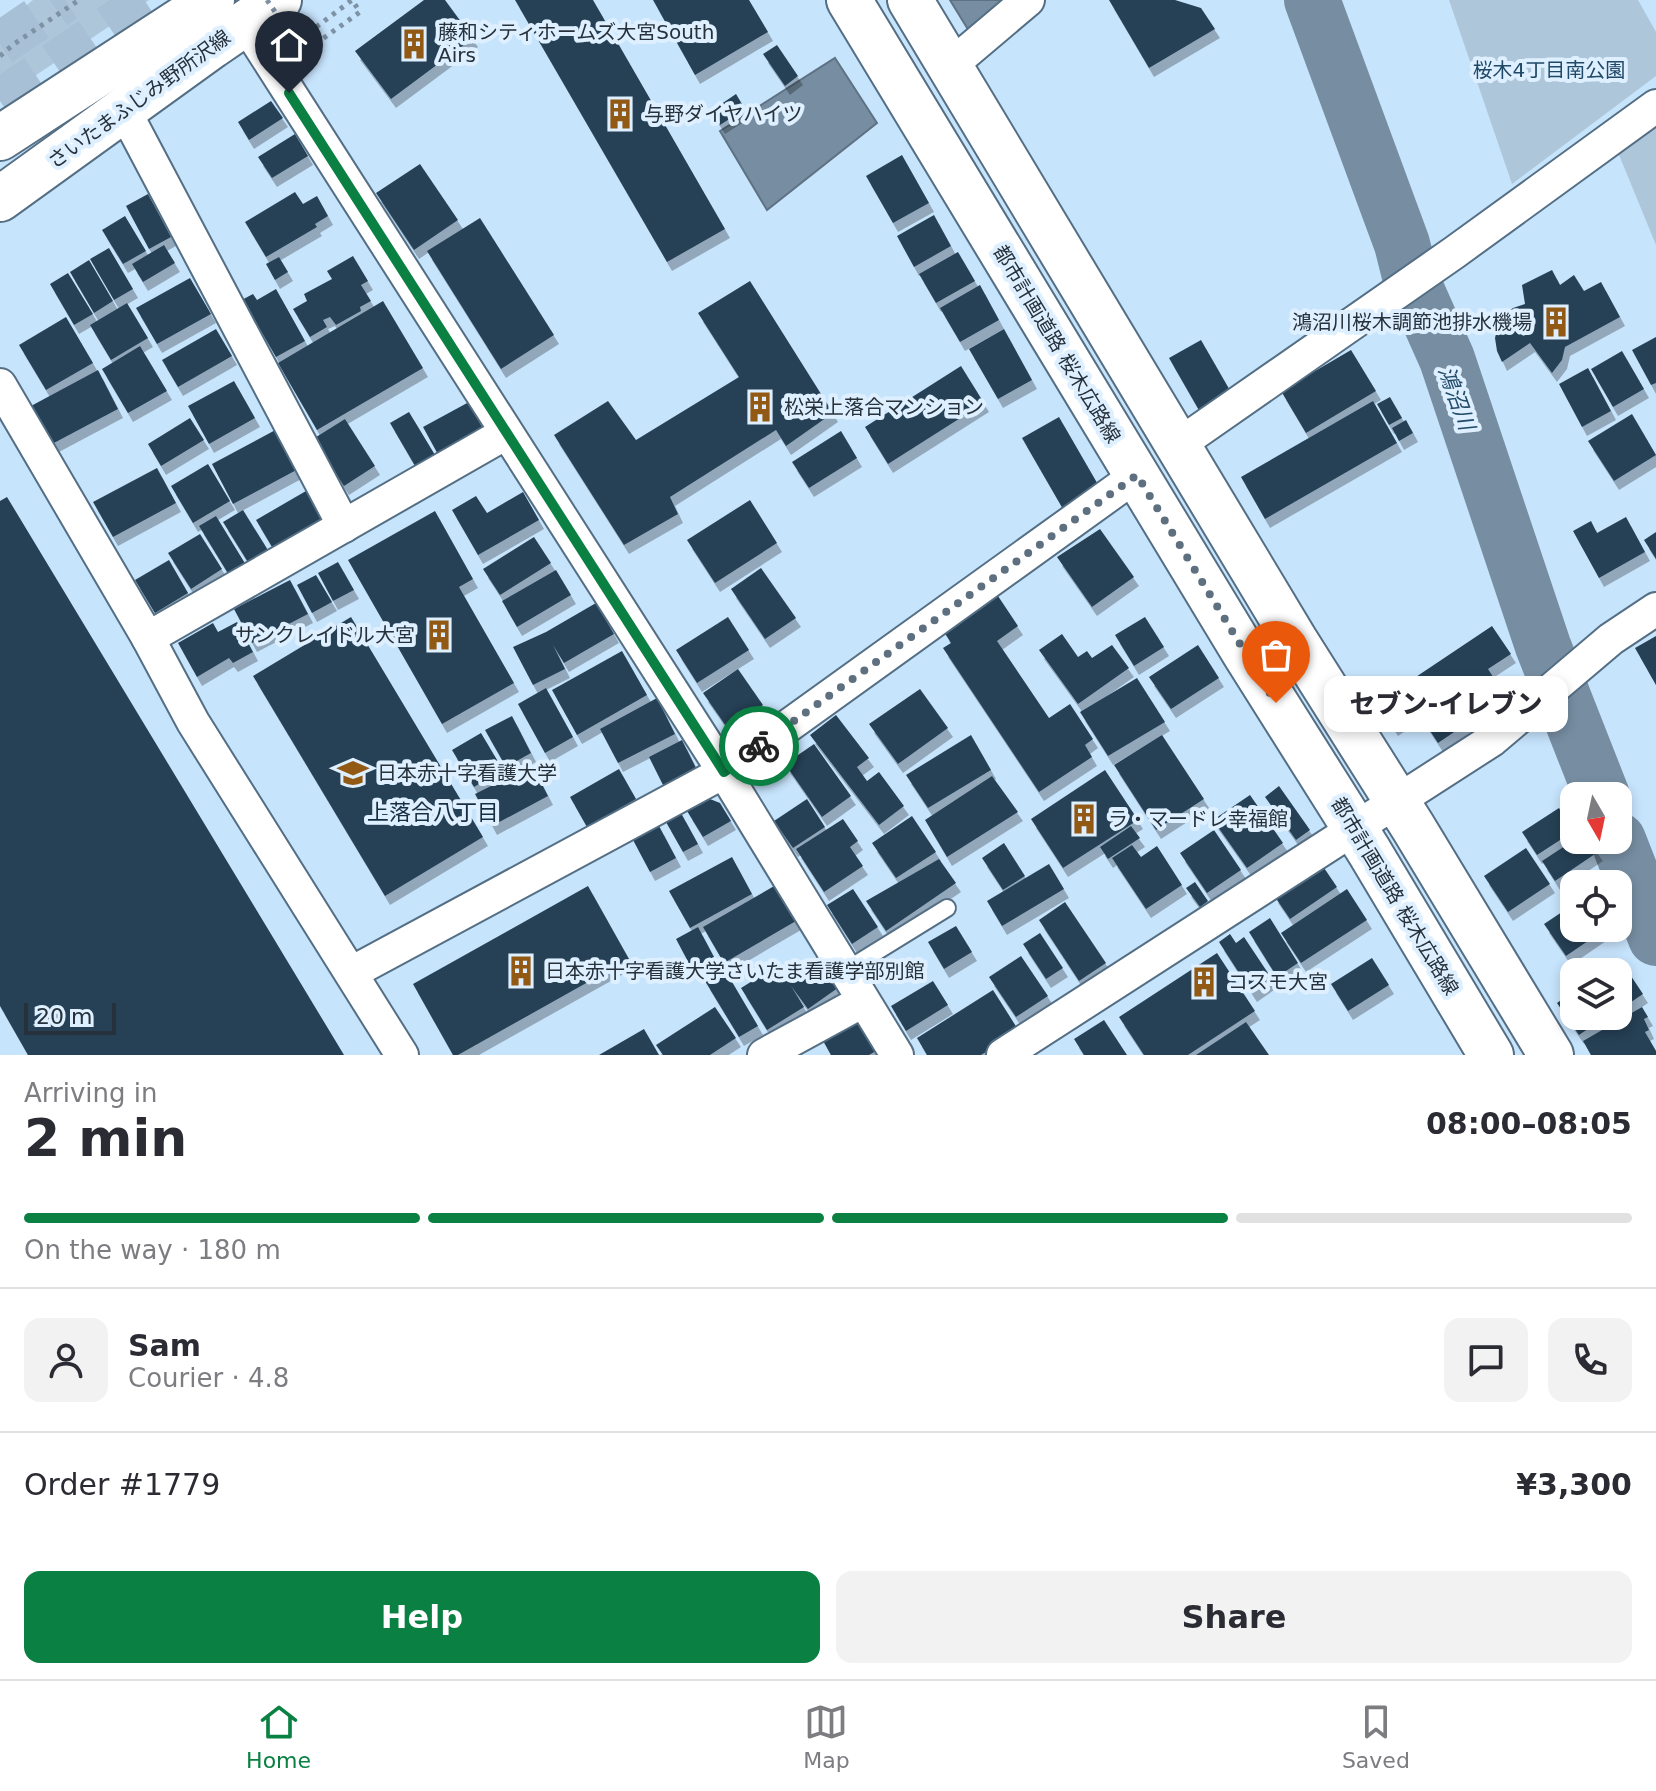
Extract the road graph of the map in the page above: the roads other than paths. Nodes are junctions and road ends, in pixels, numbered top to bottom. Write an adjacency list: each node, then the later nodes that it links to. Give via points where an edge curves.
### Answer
1 (849, 0): 14 (main road, 都市計画道路 桜木広路線)
2 (910, 0): 5 (main road)
3 (1028, 0): 5 (street)
4 (251, 6): 7 (main road, さいたまふじみ野所沢線); 8 (main road); 12 (street)
5 (950, 66): 13 (main road)
6 (1656, 106): 13 (street)
7 (124, 110): 9 (main road, さいたまふじみ野所沢線); 15 (street)
8 (0, 138)
9 (0, 199)
10 (0, 385): 11 (street)
11 (9, 421): 17 (street)
12 (506, 433): 15 (street); 18 (street)
13 (1178, 445): 19 (main road)
14 (1137, 475): 18 (street); 20 (main road, 都市計画道路 桜木広路線)
15 (344, 526): 17 (street)
16 (1656, 609): 19 (street, via 1611,639 1492,740)
17 (148, 638): 23 (street, via 193,722)
18 (724, 772): 22 (street); 23 (street)
19 (1396, 801): 20 (street); 30 (main road)
20 (1354, 828): 25 (street); 29 (main road, 都市計画道路 桜木広路線)
21 (947, 908): 22 (lane)
22 (845, 971): 24 (street)
23 (351, 973): 26 (street)
24 (863, 1001): 27 (street); 28 (street)
25 (1016, 1052)
26 (402, 1055)
27 (764, 1055)
28 (897, 1055)
29 (1491, 1055)
30 (1551, 1055)

